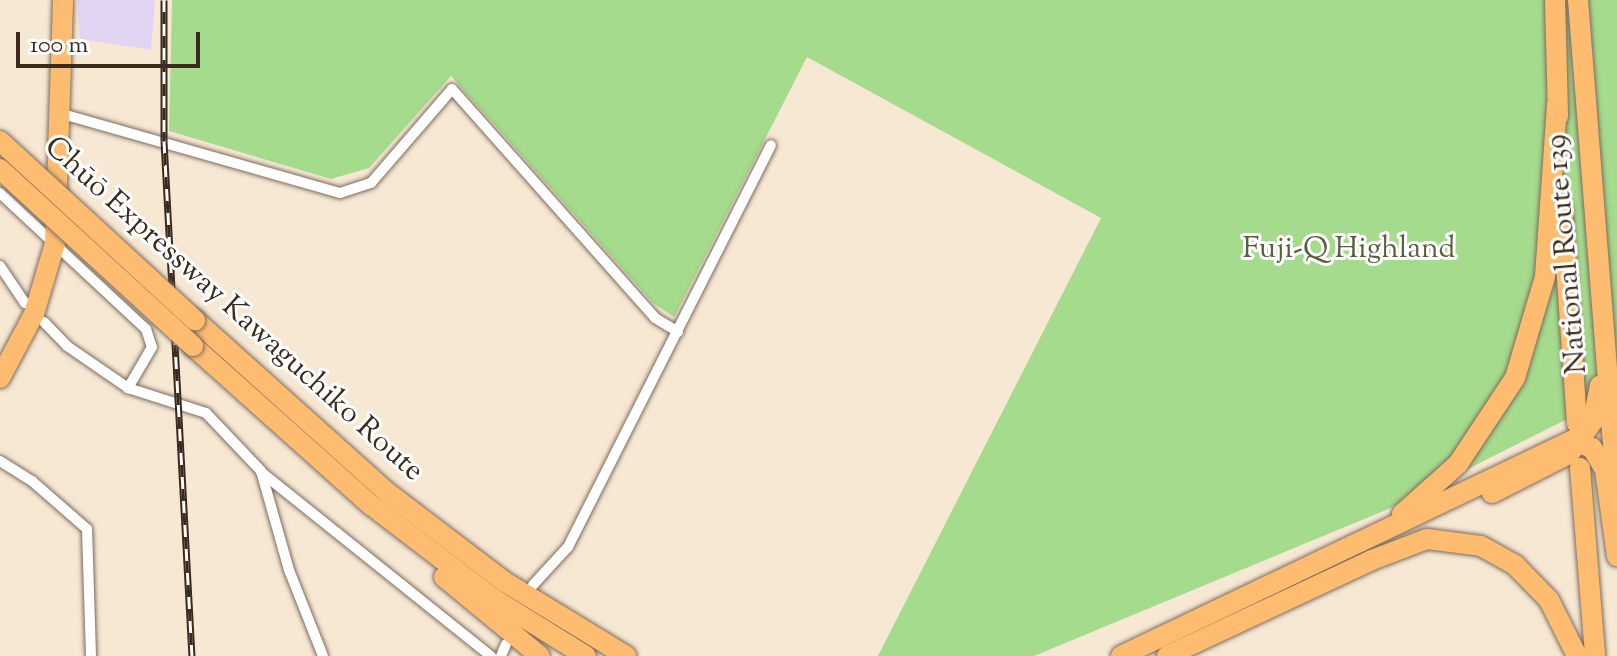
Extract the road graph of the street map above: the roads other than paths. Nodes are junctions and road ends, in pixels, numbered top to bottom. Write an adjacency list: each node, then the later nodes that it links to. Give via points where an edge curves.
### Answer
1 (63, 0): 5 (highway)
2 (1555, 0): 4 (highway, National Route 139)
3 (1578, 0): 12 (highway, National Route 139)
4 (1557, 104): 19 (highway, National Route 139); 24 (highway, via 1545,277 1515,378 1458,464)
5 (59, 113): 10 (highway); 15 (street, via 340,193 371,183 452,89 655,318)
6 (0, 141): 27 (highway, Chūō Expressway Kawaguchiko Route, bridge, via 324,440)
7 (771, 145): 15 (street)
8 (0, 169): 18 (highway, Chūō Expressway Kawaguchiko Route, bridge)
9 (0, 193): 10 (street)
10 (55, 243): 16 (highway, via 34,314); 17 (street, via 146,329 152,347)
11 (0, 266): 13 (street)
12 (1600, 282): 19 (highway, via 1600,395); 23 (highway, National Route 139)
13 (25, 303)
14 (44, 322): 17 (street, via 67,346)
15 (678, 332): 28 (street, via 568,547)
16 (0, 378)
17 (128, 388): 22 (street, via 206,413)
18 (254, 403): 35 (highway, via 338,490); 36 (highway, Chūō Expressway Kawaguchiko Route, via 431,551)
19 (1578, 432): 24 (highway); 25 (highway, via 1605,470); 26 (highway, via 1549,468 1438,516)
20 (0, 461): 31 (street, via 87,529)
21 (1580, 468): 42 (highway)
22 (261, 471): 30 (street); 32 (street, via 289,570)
23 (1617, 504)
24 (1373, 536): 39 (highway)
25 (1617, 556)
26 (1372, 560): 40 (highway); 41 (highway, via 1427,539 1467,543 1498,554 1549,600)
27 (505, 582): 37 (highway, Chūō Expressway Kawaguchiko Route); 38 (highway)
28 (533, 585)
29 (506, 644): 34 (street)
30 (477, 651): 33 (street)
31 (91, 656)
32 (323, 656)
33 (491, 656)
34 (501, 656)
35 (540, 656)
36 (586, 656)
37 (626, 656)
38 (646, 656)
39 (1121, 656)
40 (1167, 656)
41 (1577, 656)
42 (1595, 656)

